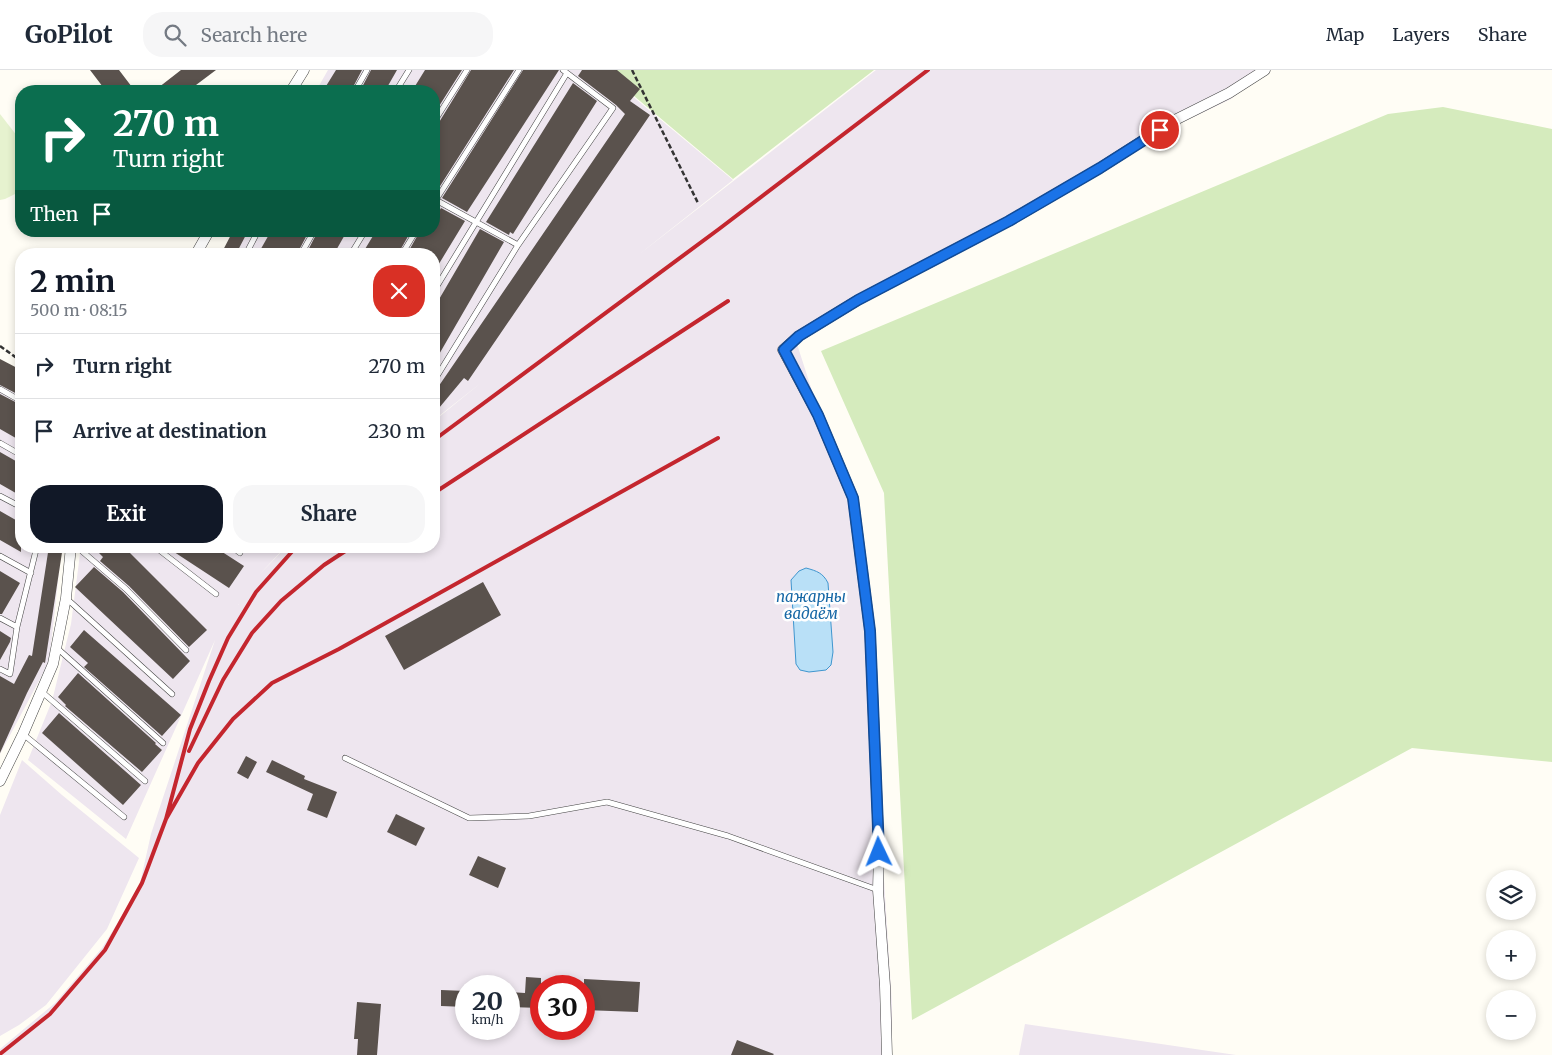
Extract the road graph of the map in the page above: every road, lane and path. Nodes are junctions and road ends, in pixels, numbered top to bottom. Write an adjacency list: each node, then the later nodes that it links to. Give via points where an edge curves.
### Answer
1 (304, 70): 9 (street)
2 (367, 70): 10 (lane)
3 (409, 70): 11 (lane)
4 (466, 70): 12 (lane)
5 (519, 70): 13 (lane)
6 (632, 70): 15 (path)
7 (1266, 70): 57 (street, via 1175,120 1009,221 858,300 799,336 784,350 818,415 853,498 870,631)
8 (565, 72): 16 (lane); 21 (lane, via 614,108)
9 (295, 85)
10 (358, 85)
11 (400, 85)
12 (440, 112)
13 (440, 191)
14 (440, 203): 16 (lane)
15 (698, 204)
16 (476, 221): 21 (lane); 26 (lane)
17 (206, 237): 22 (street)
18 (311, 237): 23 (lane)
19 (361, 237): 24 (lane)
20 (412, 237): 25 (lane)
21 (518, 245): 29 (lane)
22 (199, 248)
23 (304, 248)
24 (355, 248)
25 (406, 248)
26 (440, 281)
27 (0, 346): 28 (path)
28 (15, 357)
29 (440, 371)
30 (0, 389): 31 (lane)
31 (15, 398)
32 (0, 443): 33 (lane)
33 (15, 452)
34 (0, 496): 35 (lane)
35 (15, 504)
36 (35, 553): 41 (lane)
37 (70, 553): 43 (street)
38 (84, 553): 47 (lane, via 126,589)
39 (163, 553): 42 (lane)
40 (0, 556): 41 (lane)
41 (31, 573): 45 (lane)
42 (216, 594)
43 (66, 598): 46 (street); 50 (lane)
44 (0, 618): 45 (lane)
45 (18, 627): 48 (lane, via 10,674)
46 (57, 648): 49 (street); 52 (lane)
47 (186, 650)
48 (0, 669)
49 (42, 692): 51 (street); 55 (lane)
50 (172, 694)
51 (23, 734): 54 (street); 56 (lane)
52 (163, 742)
53 (345, 758): 57 (lane, via 468,818 529,816 607,802 728,836)
54 (0, 781)
55 (145, 781)
56 (124, 817)
57 (878, 890): 58 (street)
58 (887, 1055)

